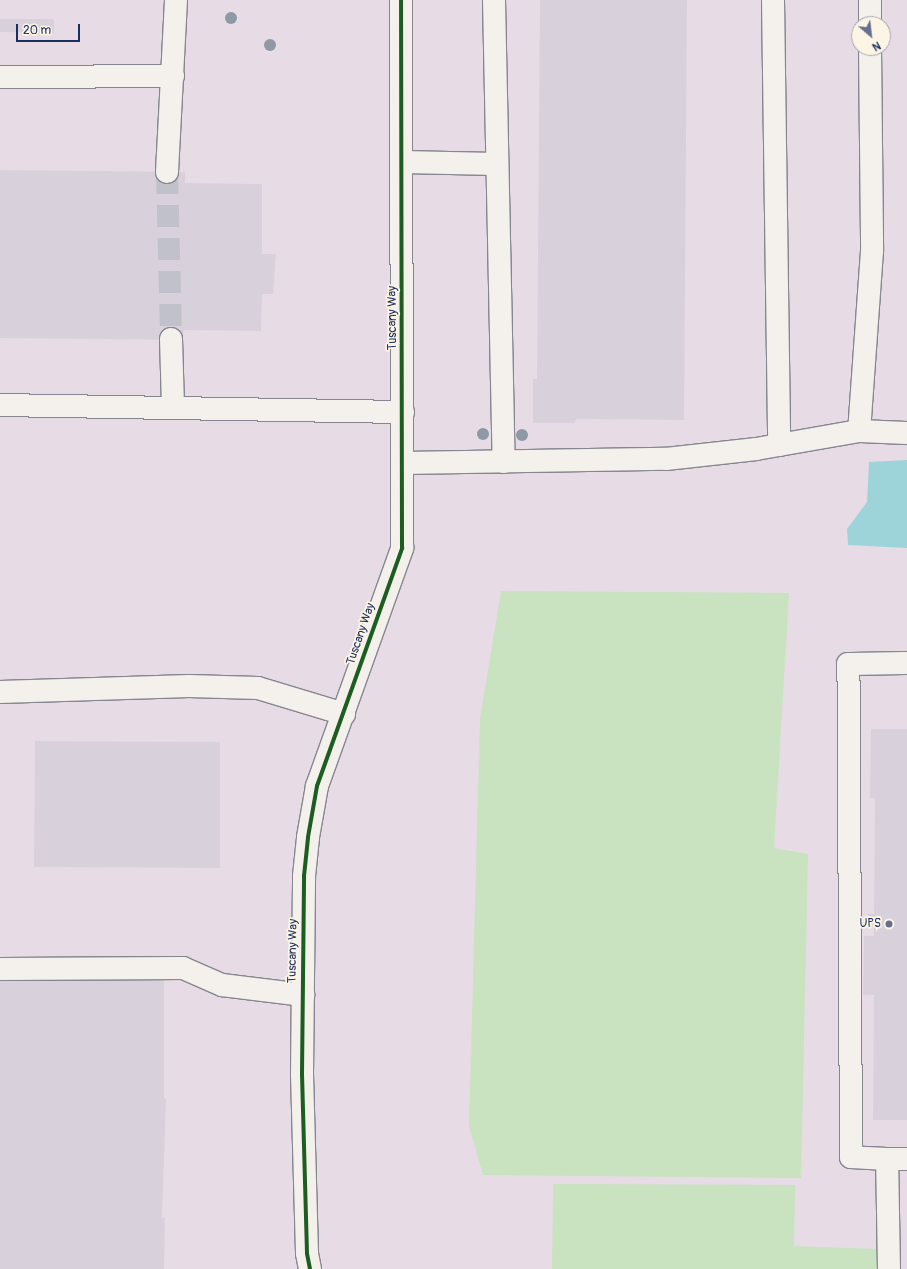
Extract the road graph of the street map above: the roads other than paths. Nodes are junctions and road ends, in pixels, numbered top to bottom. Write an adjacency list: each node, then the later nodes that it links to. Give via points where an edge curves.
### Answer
1 (176, 0): 8 (street, via 172,43)
2 (401, 0): 10 (street, Tuscany Way)
3 (494, 0): 11 (street)
4 (773, 0): 19 (street)
5 (870, 0): 6 (street)
6 (870, 16)
7 (870, 56): 17 (street, via 872,251)
8 (173, 76): 9 (street); 12 (street)
9 (0, 77)
10 (402, 162): 11 (street); 16 (street, Tuscany Way)
11 (498, 164): 20 (street)
12 (167, 172)
13 (171, 340): 15 (street)
14 (0, 404): 15 (street)
15 (173, 408): 16 (street)
16 (403, 412): 21 (street, Tuscany Way)
17 (859, 431): 18 (street); 19 (street)
18 (907, 433)
19 (779, 445): 20 (street, via 666,459)
20 (504, 462): 21 (street)
21 (403, 463): 24 (street, Tuscany Way, via 402,548)
22 (907, 663): 27 (street, via 848,664 850,1157)
23 (0, 692): 24 (street, via 189,686 258,688)
24 (344, 714): 26 (street, Tuscany Way, via 317,786 308,837 304,876)
25 (0, 969): 26 (street, via 183,968 222,985)
26 (303, 995): 28 (street, Tuscany Way, via 302,1074 307,1254)
27 (897, 1159): 29 (street)
28 (310, 1269)
29 (889, 1269)

